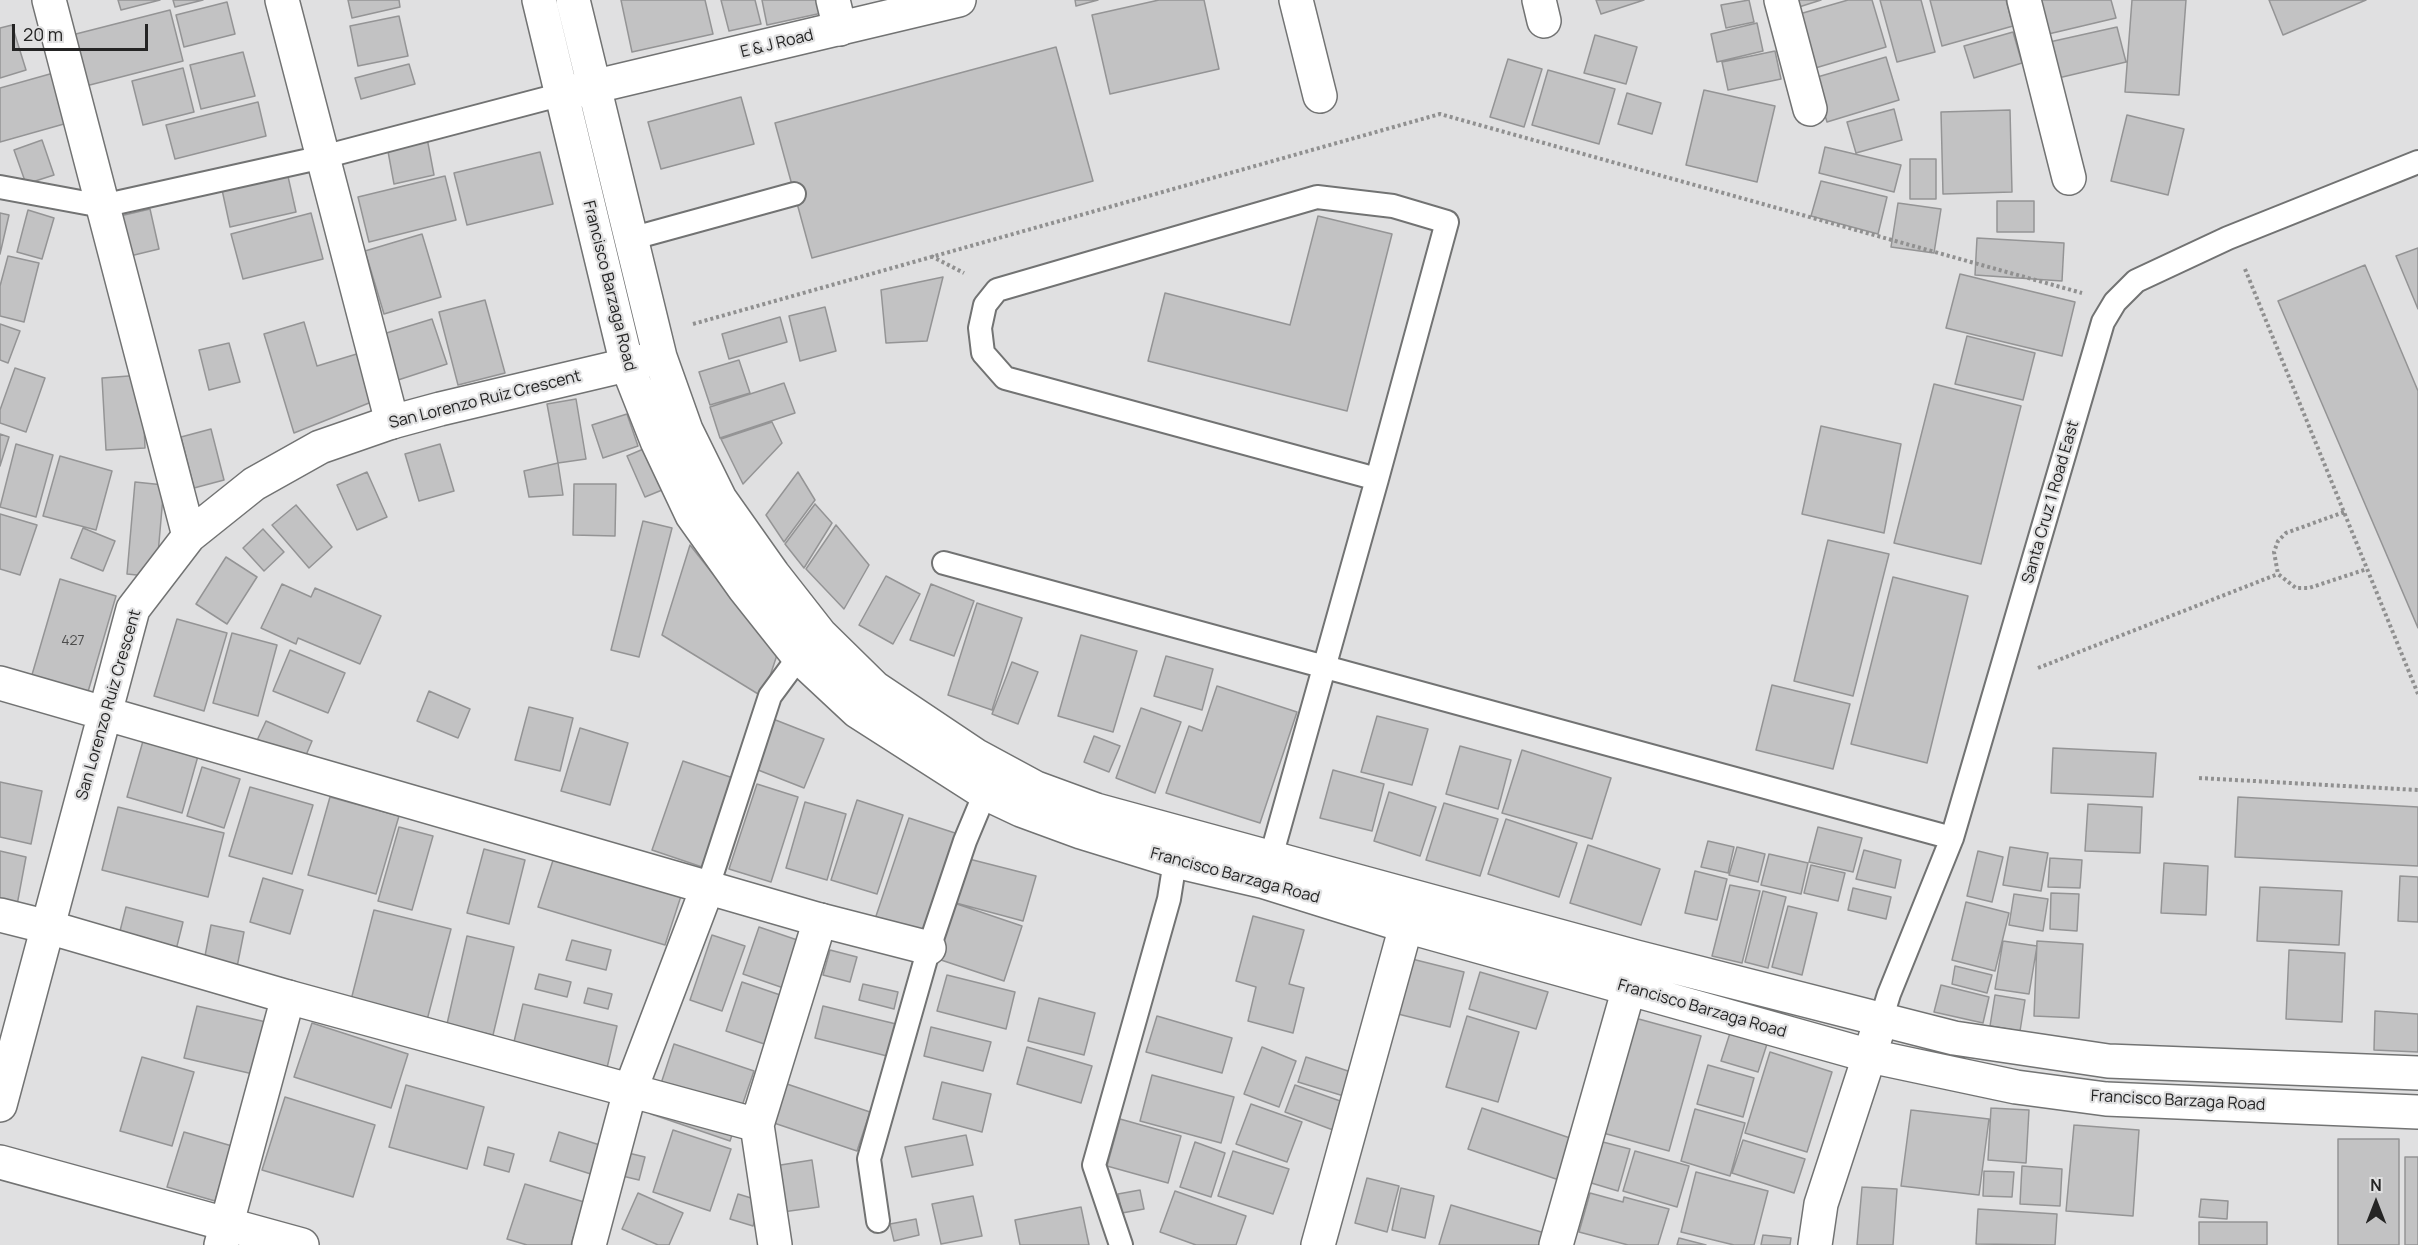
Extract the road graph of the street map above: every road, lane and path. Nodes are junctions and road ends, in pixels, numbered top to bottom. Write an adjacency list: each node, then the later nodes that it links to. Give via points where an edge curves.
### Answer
1 (49, 0): 19 (street)
2 (282, 0): 14 (street)
3 (539, 0): 11 (street, Francisco Barzaga Road)
4 (573, 0): 10 (street, Francisco Barzaga Road)
5 (959, 0): 9 (street, E & J Road)
6 (1296, 0): 12 (street)
7 (1781, 0): 13 (street)
8 (2024, 0): 16 (street)
9 (836, 15): 10 (street, E & J Road)
10 (595, 88): 11 (street, E & J Road); 21 (street, Francisco Barzaga Road)
11 (563, 94): 14 (lane); 24 (street, Francisco Barzaga Road)
12 (1320, 96)
13 (1810, 109)
14 (322, 157): 19 (lane); 25 (street)
15 (2418, 162): 20 (lane, Santa Cruz 1 Road East)
16 (2069, 178)
17 (0, 187): 19 (lane)
18 (794, 194): 21 (lane)
19 (102, 206): 28 (street)
20 (2232, 237): 22 (lane, Santa Cruz 1 Road East, via 2136,281); 27 (path)
21 (630, 239): 23 (street, Francisco Barzaga Road)
22 (2115, 302): 23 (path, via 1440,114); 33 (lane, Santa Cruz 1 Road East, via 2103,322)
23 (658, 346): 24 (street, San Lorenzo Ruiz Crescent); 32 (street, Francisco Barzaga Road, via 686,430 720,499 772,574)
24 (627, 365): 25 (street, San Lorenzo Ruiz Crescent); 32 (street, Francisco Barzaga Road, via 692,515 744,588)
25 (392, 422): 28 (street, San Lorenzo Ruiz Crescent, via 320,447 254,484)
26 (1377, 479): 26 (lane, via 1447,222 1393,206 1317,196 997,290 985,305 980,328 983,353 1005,378); 34 (lane)
27 (2344, 512): 30 (path); 31 (path, via 2286,533 2277,541)
28 (189, 536): 37 (street, San Lorenzo Ruiz Crescent, via 133,609)
29 (944, 562): 34 (lane)
30 (2367, 569): 31 (path, via 2308,588 2296,588); 36 (path)
31 (2277, 574): 33 (path, via 2031,671)
32 (809, 645): 40 (street, Francisco Barzaga Road, via 857,711); 43 (street, Francisco Barzaga Road, via 936,731 1036,788); 44 (lane, via 770,696)
33 (2003, 665): 41 (lane, Santa Cruz 1 Road East)
34 (1324, 667): 41 (lane); 43 (lane)
35 (0, 683): 37 (street)
36 (2418, 694)
37 (105, 713): 44 (street); 48 (street, San Lorenzo Ruiz Crescent)
38 (2199, 778): 39 (path)
39 (2418, 790)
40 (985, 793): 42 (street, Francisco Barzaga Road, via 1081,832); 49 (lane)
41 (1952, 838): 52 (lane, Santa Cruz 1 Road East)
42 (1175, 861): 43 (street, Francisco Barzaga Road); 65 (lane, via 1168,899 1094,1165)
43 (1268, 869): 47 (street, Francisco Barzaga Road); 52 (street, Francisco Barzaga Road)
44 (708, 886): 46 (street); 55 (street)
45 (0, 915): 48 (street)
46 (820, 920): 49 (street); 58 (street)
47 (1406, 926): 50 (street, Francisco Barzaga Road); 66 (street)
48 (48, 927): 51 (street); 56 (street, San Lorenzo Ruiz Crescent)
49 (929, 948): 60 (lane, via 868,1159)
50 (1629, 988): 53 (street, Francisco Barzaga Road); 67 (street)
51 (288, 997): 55 (street); 61 (street)
52 (1881, 1020): 53 (street); 54 (street, Francisco Barzaga Road, via 1954,1038 2108,1061)
53 (1870, 1056): 57 (street, Francisco Barzaga Road, via 2016,1087 2106,1099); 68 (street, via 1821,1204)
54 (2418, 1073)
55 (630, 1091): 58 (street); 63 (street)
56 (0, 1105)
57 (2418, 1112)
58 (757, 1125): 64 (street)
59 (0, 1162): 61 (street)
60 (878, 1221)
61 (224, 1235): 62 (street)
62 (302, 1245)
63 (589, 1245)
64 (775, 1245)
65 (1121, 1245)
66 (1318, 1245)
67 (1556, 1245)
68 (1815, 1245)

